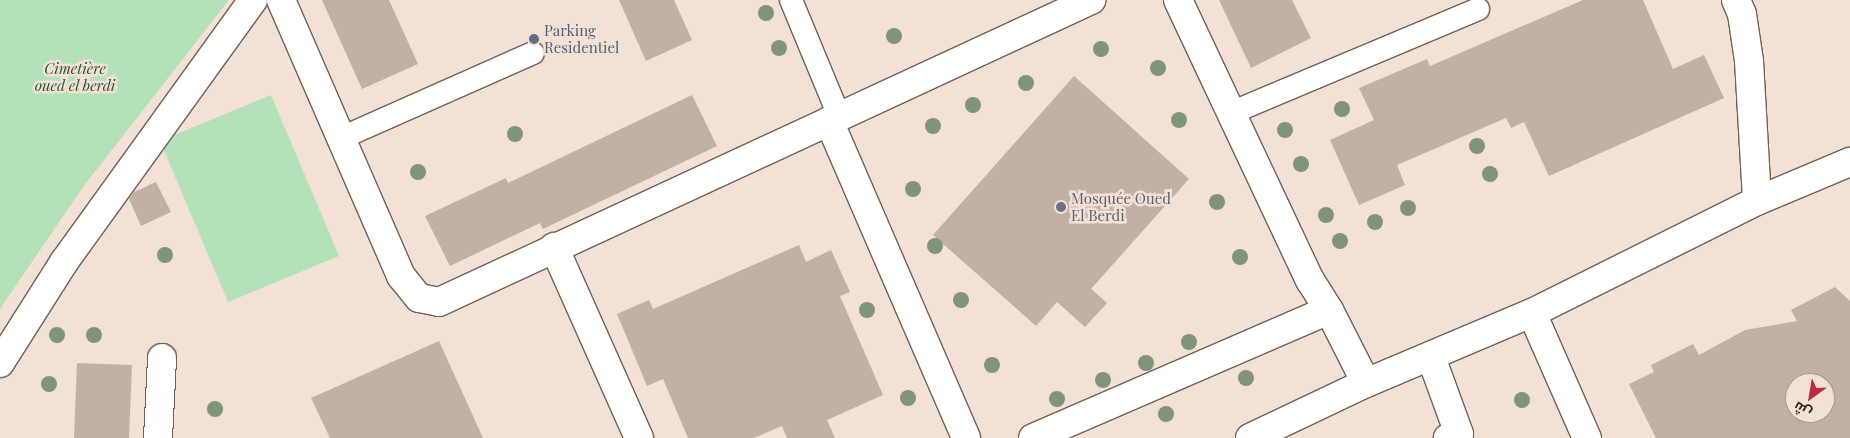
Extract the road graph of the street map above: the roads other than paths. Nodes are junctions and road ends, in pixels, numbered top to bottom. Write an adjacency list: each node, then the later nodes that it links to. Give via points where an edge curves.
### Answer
1 (252, 0): 19 (street, via 64,262)
2 (280, 0): 11 (street)
3 (791, 0): 10 (lane)
4 (1091, 0): 10 (street)
5 (1178, 0): 9 (street)
6 (1736, 0): 13 (street, via 1742,14 1749,61)
7 (1478, 9): 9 (lane)
8 (533, 53): 11 (lane)
9 (1231, 113): 15 (street, via 1310,280)
10 (834, 118): 14 (street); 24 (street)
11 (339, 138): 14 (street, via 401,276 419,298 439,302)
12 (1850, 162): 13 (street)
13 (1757, 200): 16 (street)
14 (554, 247): 23 (street)
15 (1329, 310): 20 (street); 25 (street)
16 (1532, 313): 18 (street); 27 (street)
17 (162, 358): 22 (street)
18 (1431, 358): 20 (street); 21 (street)
19 (0, 363)
20 (1366, 384): 26 (street)
21 (1456, 436)
22 (158, 438)
23 (639, 438)
24 (966, 438)
25 (1032, 438)
26 (1250, 438)
27 (1587, 438)

